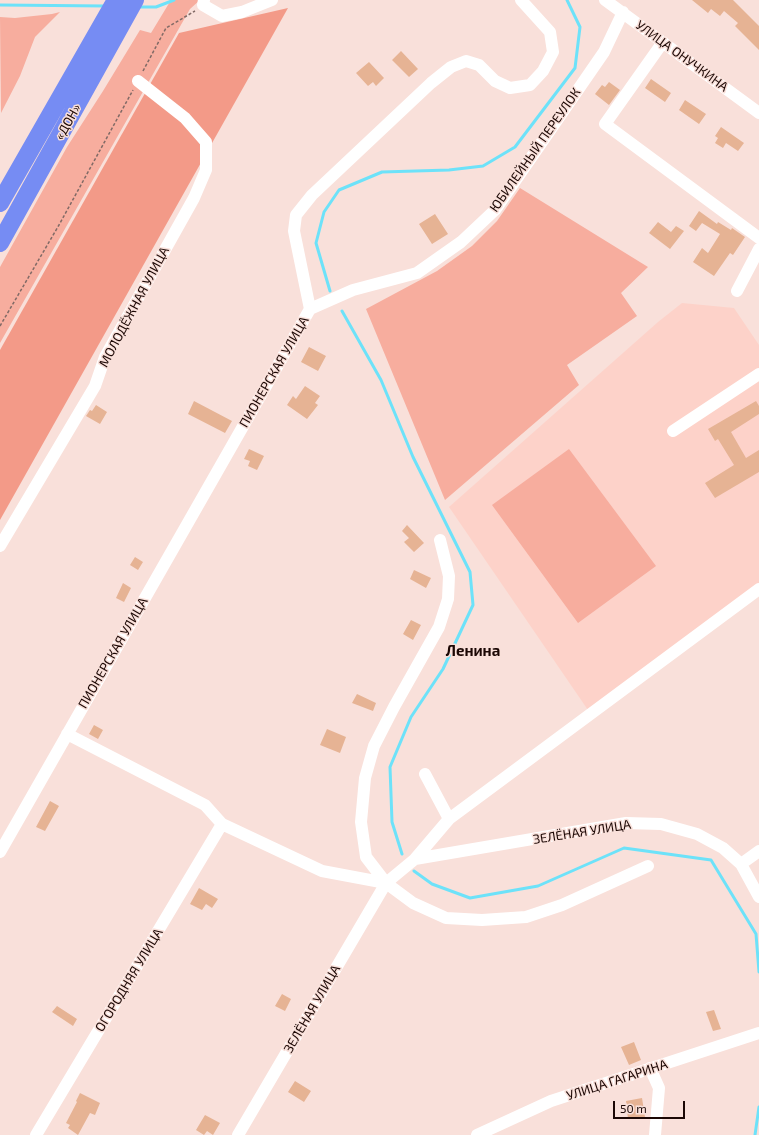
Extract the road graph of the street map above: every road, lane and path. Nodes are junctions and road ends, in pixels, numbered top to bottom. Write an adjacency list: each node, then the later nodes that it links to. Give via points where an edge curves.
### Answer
1 (105, 0): 10 (highway)
2 (116, 0): 10 (highway, «ДОН»)
3 (136, 0): 10 (highway, «ДОН»)
4 (144, 0): 10 (highway)
5 (272, 0): 8 (street, via 242,12 222,16)
6 (521, 0): 19 (street, ПИОНЕРСКАЯ УЛИЦА, via 550,32 553,52 543,71 530,85 510,88 495,81 479,65 466,60 451,68 431,83 312,195 296,215 294,231)
7 (605, 0): 9 (street, УЛИЦА ОНУЧКИНА)
8 (203, 2): 12 (path, via 186,18 166,28)
9 (623, 12): 11 (street, УЛИЦА ОНУЧКИНА); 19 (street, ЮБИЛЕЙНЫЙ ПЕРЕУЛОК, via 604,52 495,210 461,242 417,273 353,290)
10 (106, 34): 14 (highway, «ДОН»); 16 (highway, «ДОН», via 82,95)
11 (663, 42): 13 (street, УЛИЦА ОНУЧКИНА); 15 (street, via 605,124)
12 (138, 81): 20 (path); 24 (street, МОЛОДЁЖНАЯ УЛИЦА, via 185,118 206,142 206,170 194,198 105,358 94,386)
13 (759, 113)
14 (0, 203)
15 (759, 238)
16 (0, 243)
17 (759, 249): 18 (street)
18 (736, 291)
19 (310, 309): 26 (street, ПИОНЕРСКАЯ УЛИЦА)
20 (0, 326)
21 (759, 374): 22 (street)
22 (673, 431)
23 (440, 540): 35 (street, via 449,576 448,599 439,627 374,746 365,778 361,822 366,857)
24 (0, 546)
25 (759, 589): 28 (street)
26 (67, 734): 29 (street, via 205,805); 31 (street, ПИОНЕРСКАЯ УЛИЦА)
27 (424, 774): 28 (street)
28 (449, 819): 32 (street)
29 (222, 824): 35 (street, via 322,871); 39 (street, ОГОРОДНЯЯ УЛИЦА)
30 (759, 851): 33 (street)
31 (0, 852)
32 (415, 859): 33 (street, ЗЕЛЁНАЯ УЛИЦА, via 626,823 661,824 696,834 723,848); 35 (street, ЗЕЛЁНАЯ УЛИЦА)
33 (741, 864): 36 (street, ЗЕЛЁНАЯ УЛИЦА)
34 (648, 866): 35 (street, via 562,905 526,917 482,920 446,918 413,903)
35 (386, 883): 40 (street, ЗЕЛЁНАЯ УЛИЦА)
36 (759, 897)
37 (757, 1033): 38 (street, УЛИЦА ГАГАРИНА)
38 (650, 1068): 41 (street, УЛИЦА ГАГАРИНА, via 552,1101); 42 (street, via 659,1088)
39 (36, 1135)
40 (238, 1135)
41 (477, 1135)
42 (655, 1135)

